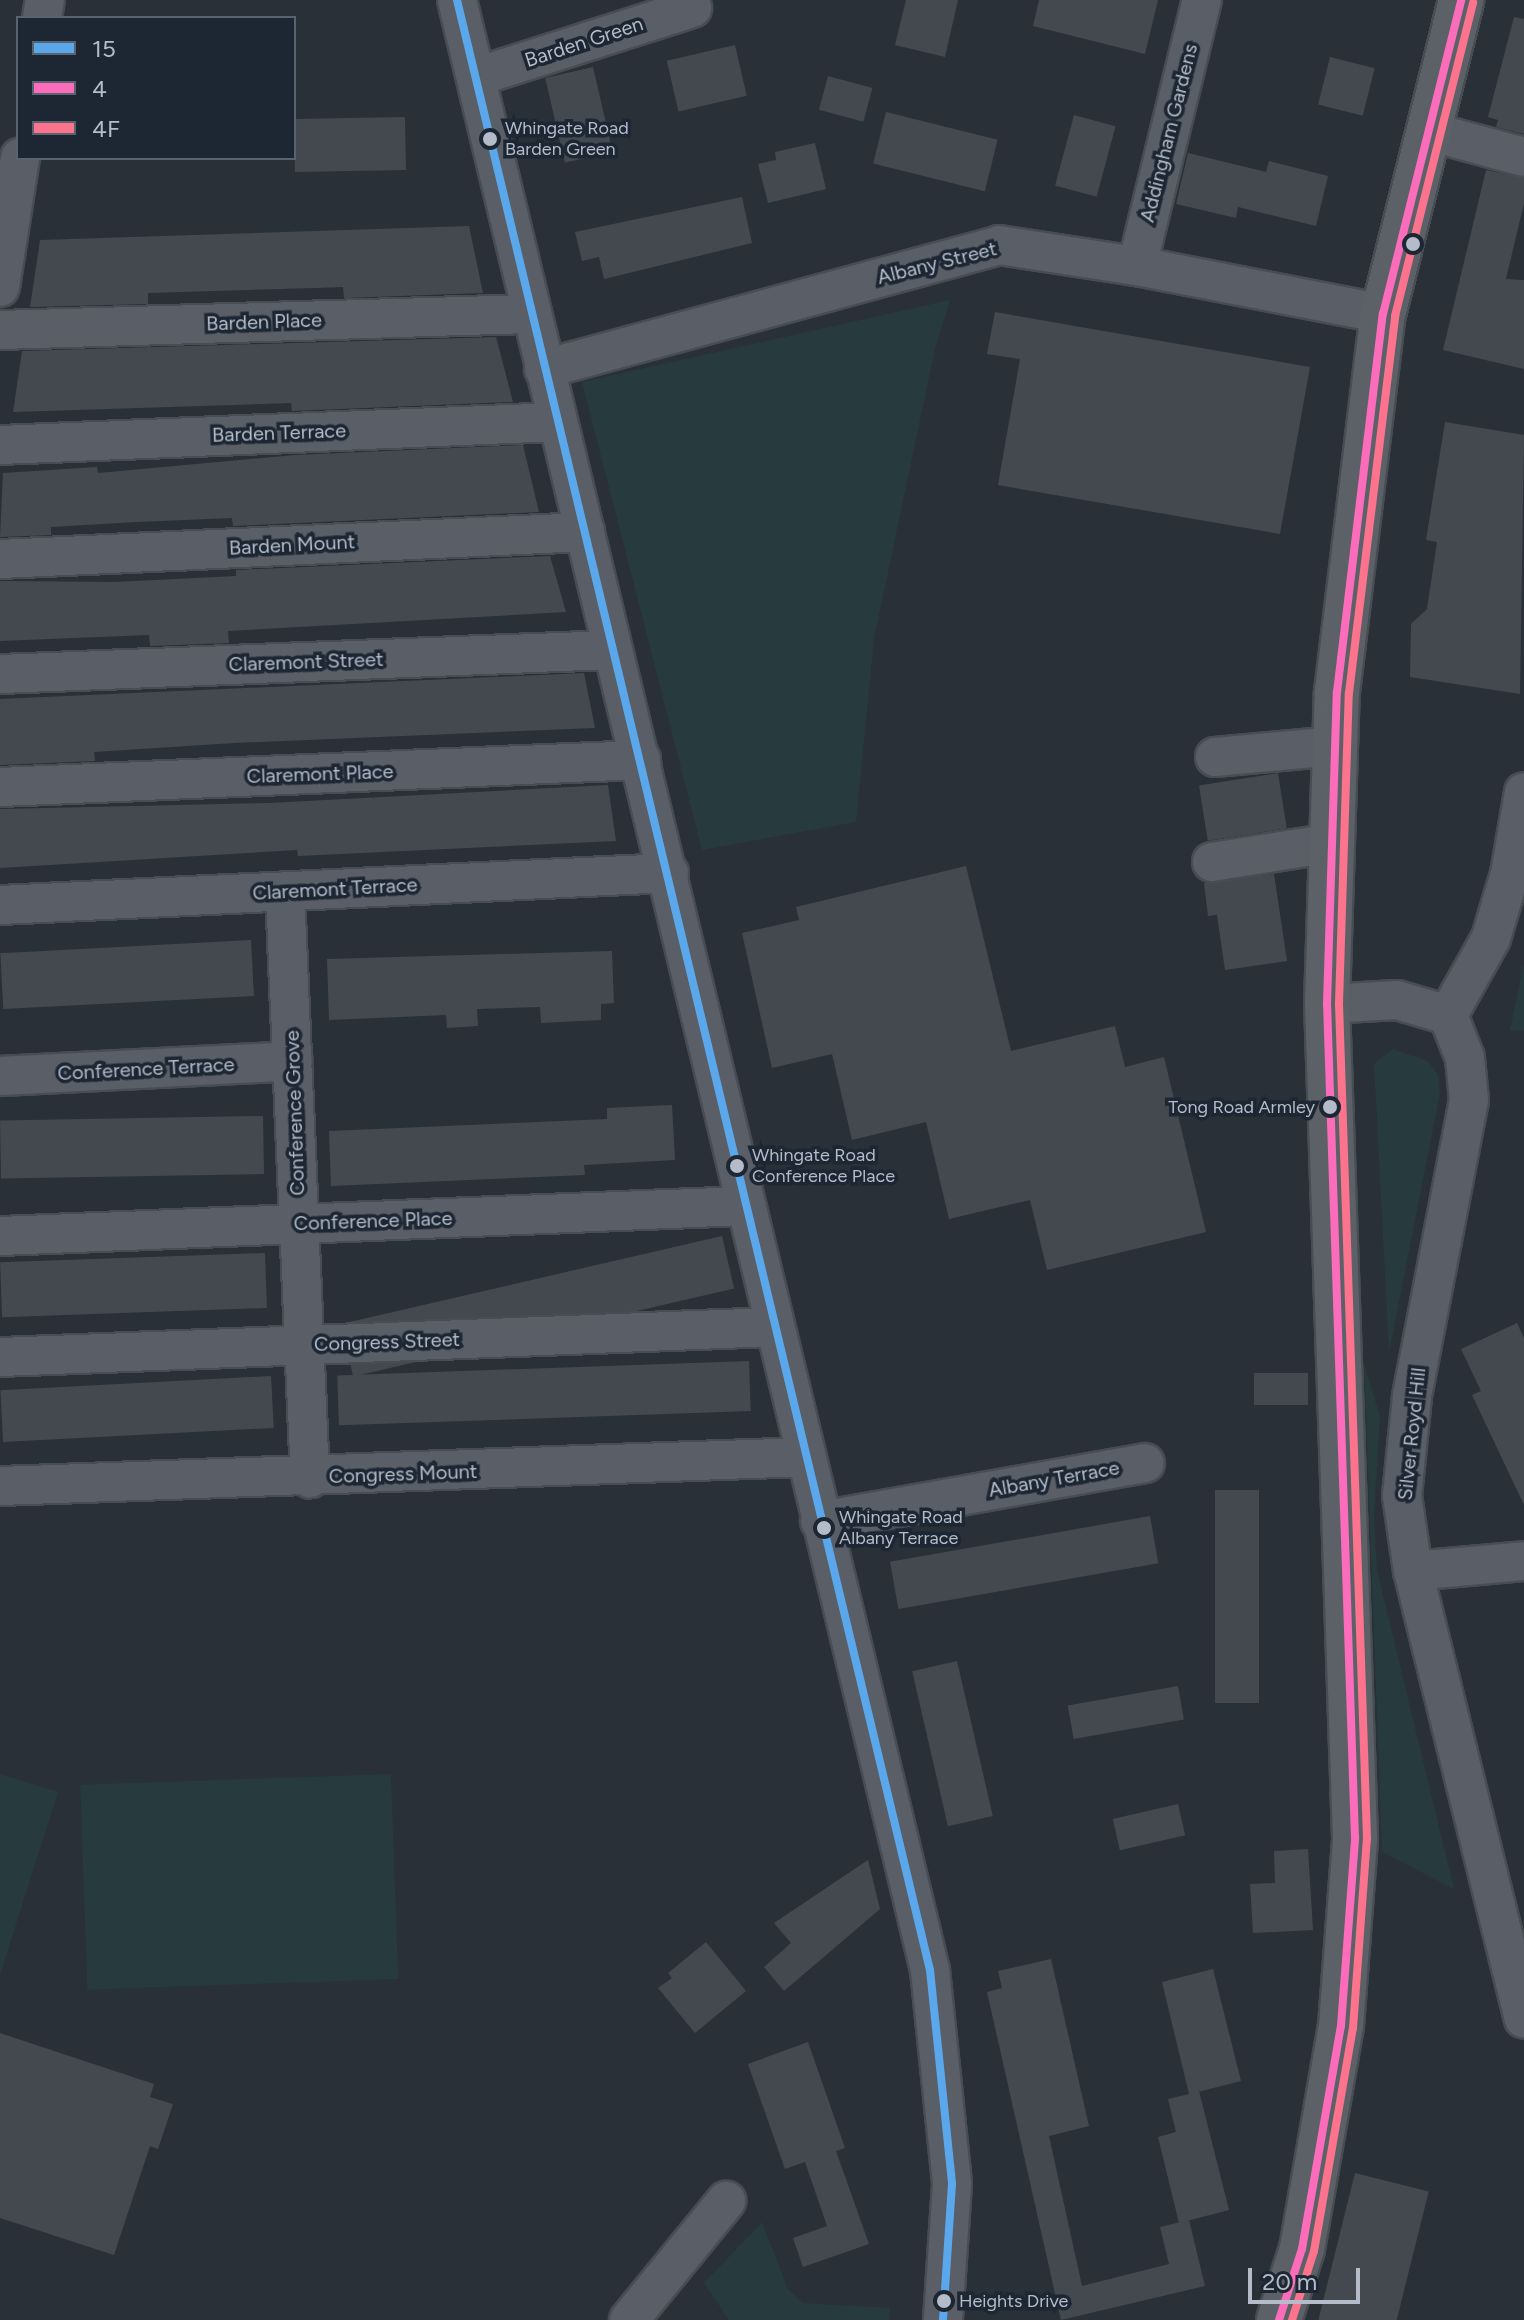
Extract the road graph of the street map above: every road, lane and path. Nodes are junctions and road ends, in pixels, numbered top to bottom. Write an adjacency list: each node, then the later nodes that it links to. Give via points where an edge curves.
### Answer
1 (457, 0): 5 (street)
2 (1202, 0): 9 (street, Addingham Gardens)
3 (1461, 0): 6 (main road)
4 (692, 8): 5 (street, Barden Green)
5 (476, 77): 11 (street)
6 (1428, 131): 7 (street); 12 (main road)
7 (1524, 157)
8 (20, 160): 10 (street)
9 (1137, 266): 12 (street, Albany Street); 14 (street, Albany Street, via 999,245)
10 (0, 287)
11 (529, 314): 13 (street, Barden Place); 14 (street)
12 (1383, 314): 21 (main road)
13 (0, 330)
14 (544, 369): 15 (street)
15 (558, 422): 16 (street, Barden Terrace); 17 (street)
16 (0, 445)
17 (585, 532): 18 (street, Barden Mount); 19 (street)
18 (0, 559)
19 (612, 650): 20 (street, Claremont Street); 23 (street)
20 (0, 674)
21 (1335, 746): 22 (street); 26 (main road)
22 (1215, 757)
23 (641, 760): 24 (street, Claremont Place); 28 (street)
24 (0, 787)
25 (1524, 792): 32 (street, via 1510,874 1491,938)
26 (1332, 843): 27 (street); 31 (main road)
27 (1212, 862)
28 (669, 873): 29 (street, Claremont Terrace); 35 (street)
29 (285, 892): 30 (street, Claremont Terrace); 33 (street, Conference Grove)
30 (0, 905)
31 (1327, 1004): 32 (street, via 1397,1000); 53 (main road, via 1355,1838 1341,2026 1302,2249)
32 (1448, 1015): 47 (street, Silver Royd Hill, via 1465,1058 1469,1100 1412,1397 1402,1495)
33 (293, 1061): 34 (street, Conference Terrace); 36 (street, Conference Grove)
34 (0, 1076)
35 (745, 1206): 36 (street, Conference Place); 38 (street)
36 (299, 1224): 37 (street, Conference Place); 39 (street, Conference Grove)
37 (0, 1236)
38 (773, 1327): 39 (street, Congress Street); 41 (street)
39 (305, 1345): 40 (street, Congress Street); 43 (street, Conference Grove)
40 (0, 1357)
41 (805, 1457): 43 (street, Congress Mount); 45 (street)
42 (1145, 1463): 45 (street, Albany Terrace)
43 (310, 1478): 44 (street, Congress Mount)
44 (0, 1486)
45 (820, 1521): 52 (street, via 930,1970 952,2184)
46 (1524, 1561): 47 (street)
47 (1413, 1571): 48 (street, Silver Royd Hill)
48 (1511, 1916): 49 (street, Silver Royd Hill)
49 (1524, 2018)
50 (726, 2201): 51 (street)
51 (629, 2320)
52 (943, 2320)
53 (1279, 2320)

